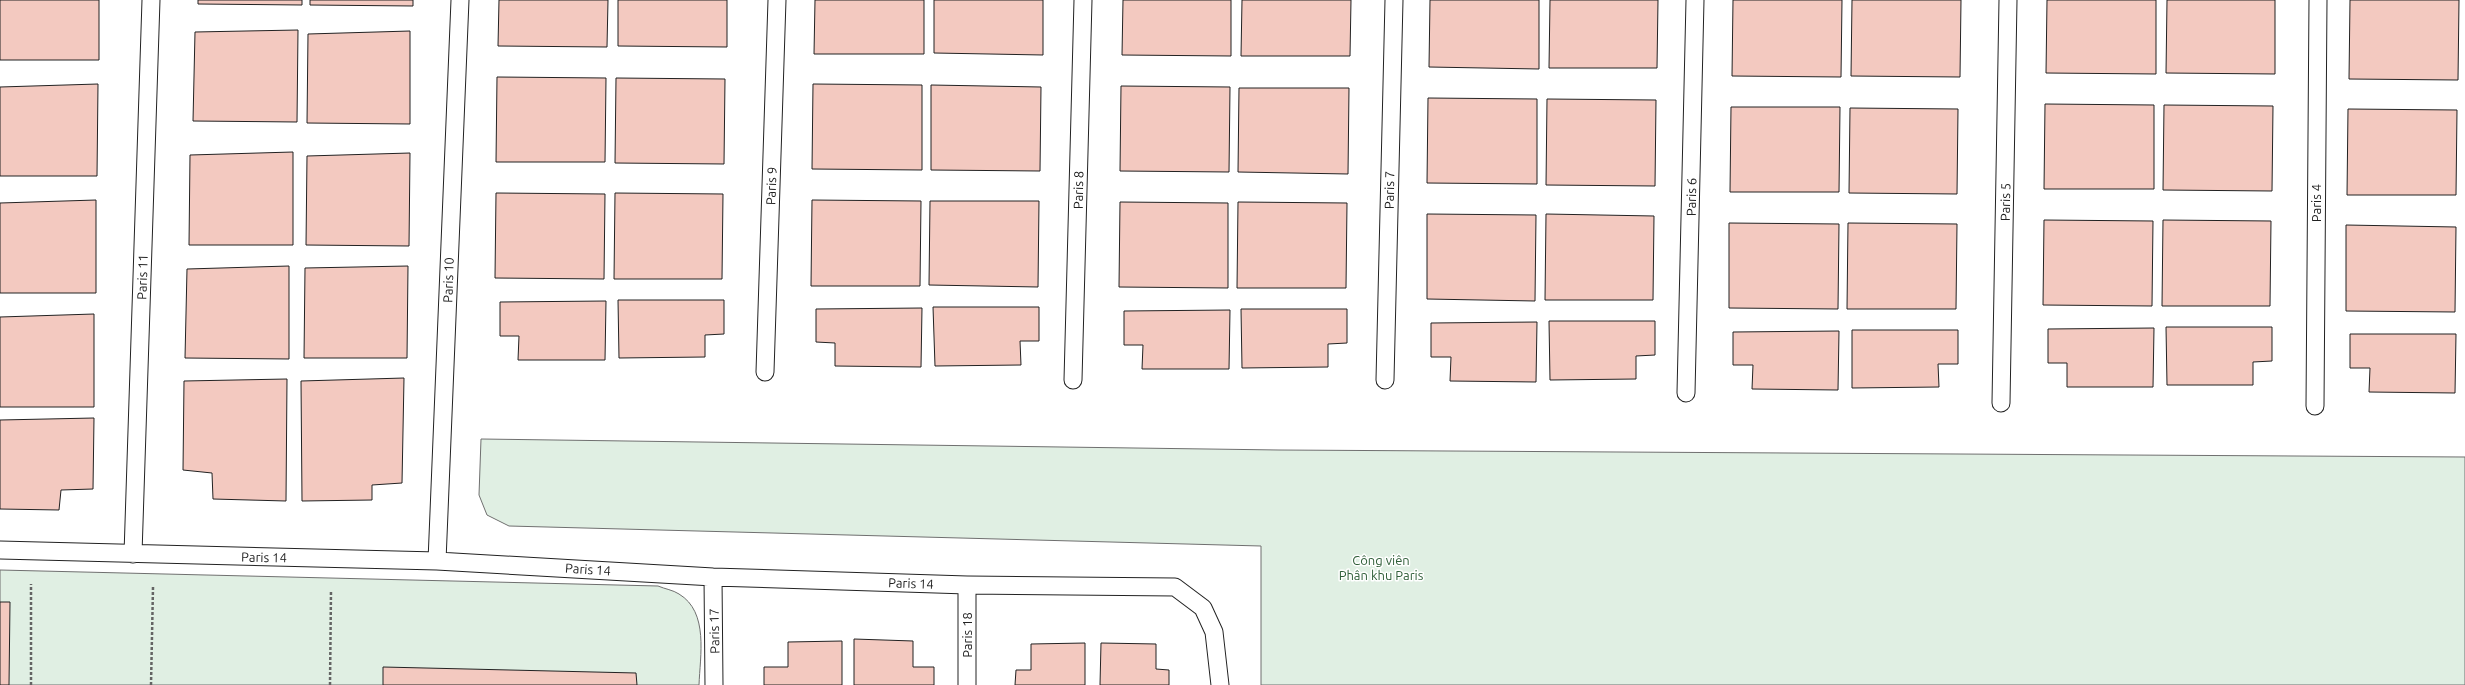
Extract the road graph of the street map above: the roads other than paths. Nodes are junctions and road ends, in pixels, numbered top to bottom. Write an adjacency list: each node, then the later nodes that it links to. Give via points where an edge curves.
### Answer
1 (151, 0): 16 (lane, Paris 11)
2 (460, 0): 17 (lane, Paris 10)
3 (777, 0): 9 (lane, Paris 9)
4 (1083, 0): 10 (lane, Paris 8)
5 (1394, 0): 11 (lane, Paris 7)
6 (1695, 0): 12 (lane, Paris 6)
7 (2008, 0): 13 (lane, Paris 5)
8 (2318, 0): 14 (lane, Paris 4)
9 (765, 372)
10 (1074, 380)
11 (1385, 380)
12 (1686, 393)
13 (2001, 403)
14 (2315, 406)
15 (0, 550): 16 (lane, Paris 14)
16 (133, 554): 17 (lane, Paris 14)
17 (436, 561): 18 (lane, Paris 14)
18 (713, 577): 19 (lane, Paris 14); 20 (lane, Paris 17)
19 (967, 585): 21 (lane, Paris 18); 22 (lane, Paris 14, via 1175,587 1203,608 1214,632)
20 (714, 685)
21 (967, 685)
22 (1220, 685)

